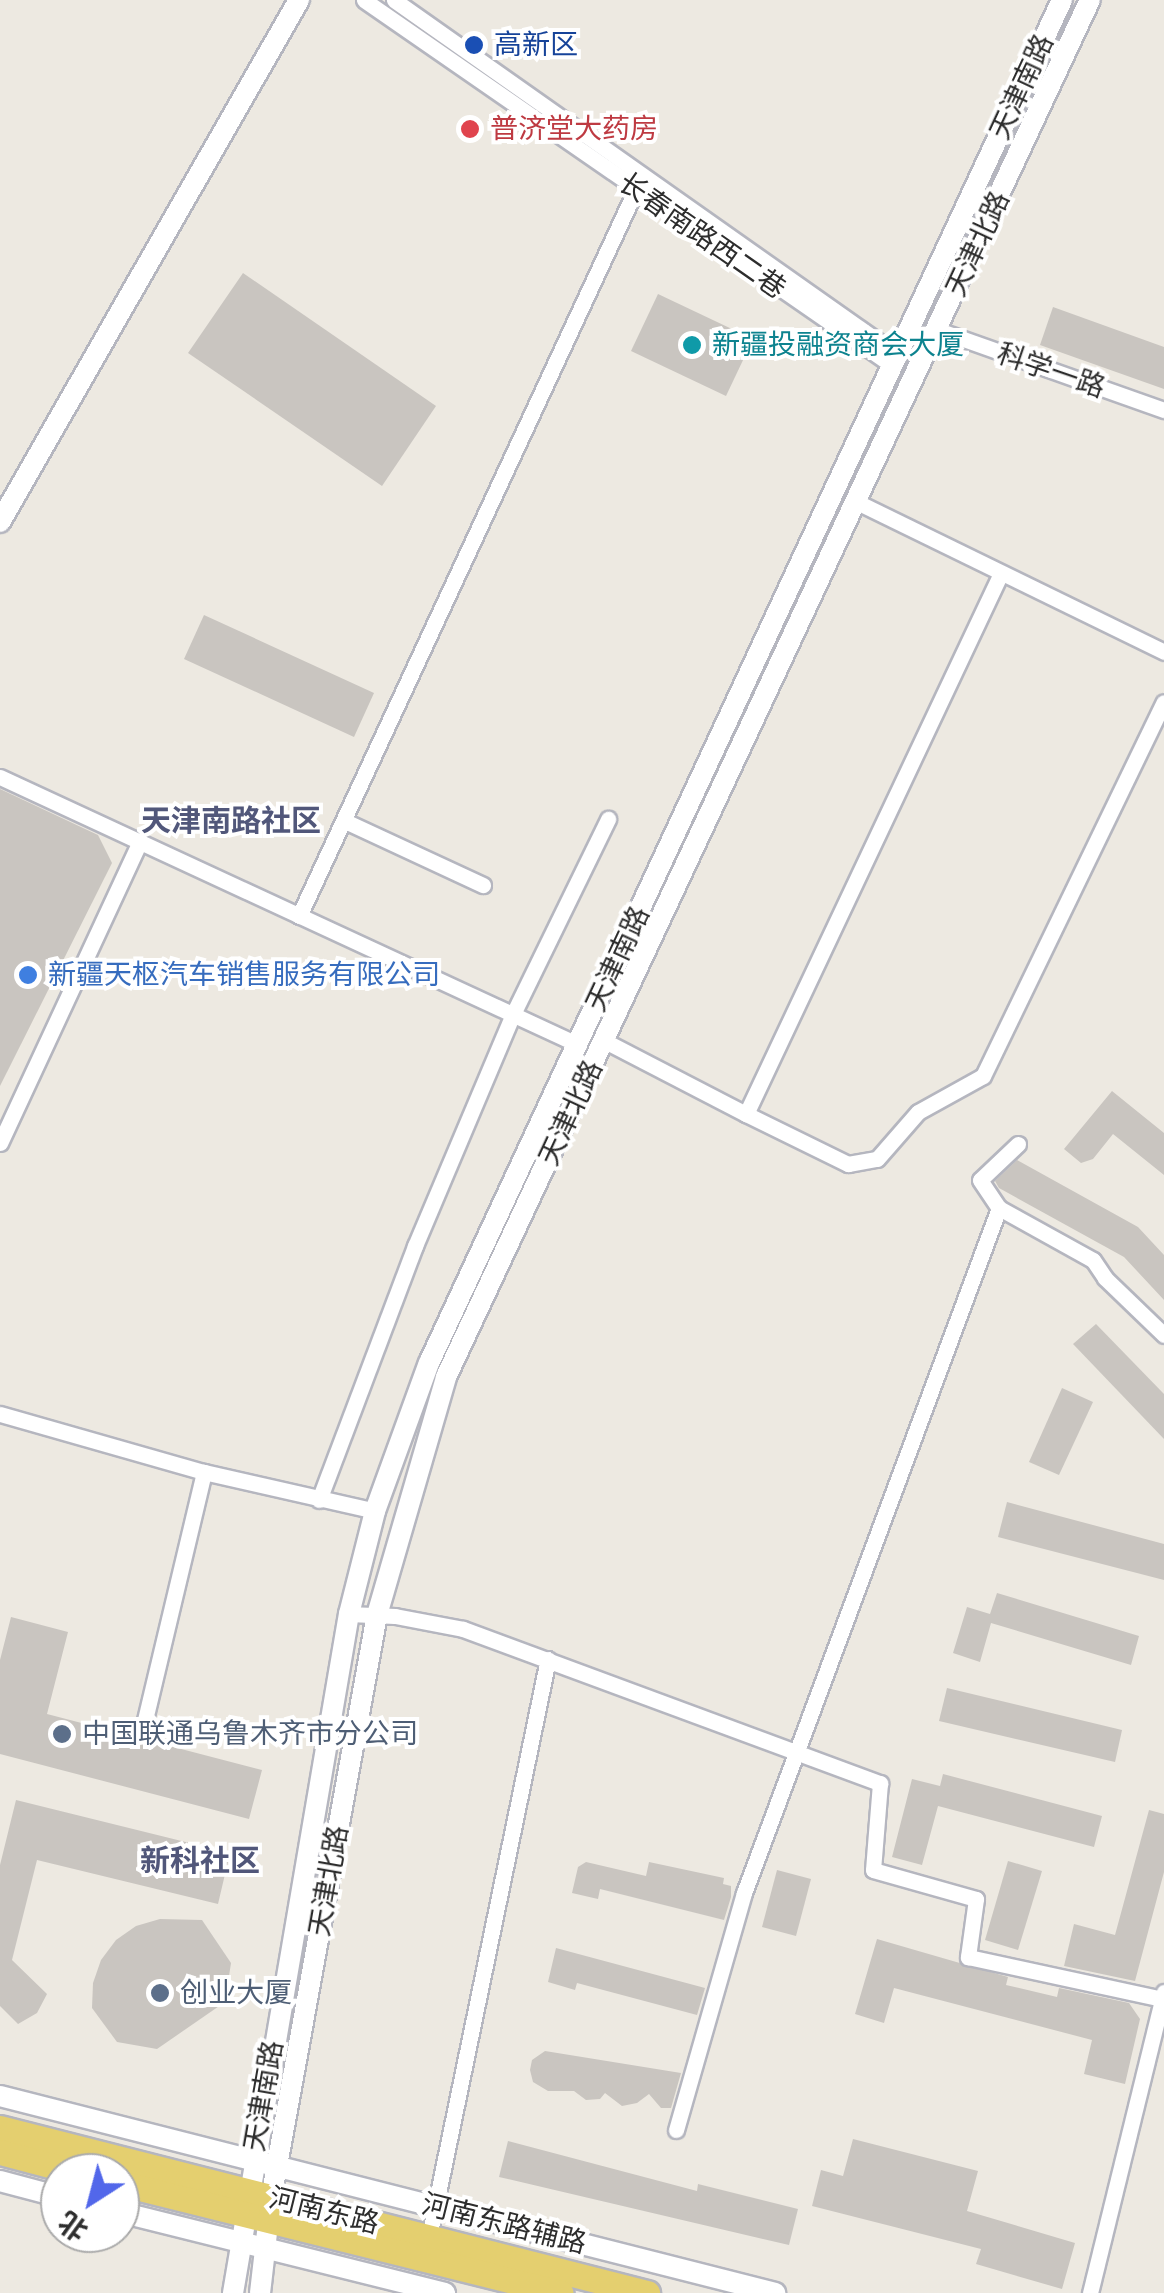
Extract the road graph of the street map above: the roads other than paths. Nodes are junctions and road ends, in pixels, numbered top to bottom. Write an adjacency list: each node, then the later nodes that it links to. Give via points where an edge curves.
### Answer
1 (299, 0): 13 (street)
2 (364, 0): 8 (street, 长春南路西二巷)
3 (394, 0): 10 (street, 长春南路西二巷)
4 (1062, 0): 6 (street, 天津南路)
5 (1090, 0): 7 (street, 天津北路)
6 (1018, 96): 7 (street); 10 (street, 天津南路)
7 (1041, 106): 9 (street, 天津北路)
8 (635, 190): 10 (street, 长春南路西二巷); 21 (street)
9 (938, 330): 11 (street, 科学一路); 12 (street, 天津北路)
10 (896, 361): 14 (street, 天津南路)
11 (1164, 410)
12 (858, 502): 15 (street, 天津北路); 16 (street)
13 (0, 522)
14 (807, 548): 15 (street); 27 (street, 天津南路)
15 (831, 558): 26 (street, 天津北路)
16 (1002, 574): 17 (street); 28 (street)
17 (1164, 652)
18 (1164, 702): 28 (street, via 983,1076 918,1112 876,1159 848,1164)
19 (0, 777): 22 (street)
20 (608, 819): 25 (street)
21 (346, 822): 23 (street); 24 (street)
22 (140, 840): 24 (street); 29 (street)
23 (483, 885)
24 (300, 916): 25 (street)
25 (514, 1012): 27 (street); 35 (street, via 415,1246)
26 (605, 1041): 28 (street); 38 (street, 天津北路, via 446,1377)
27 (578, 1045): 36 (street, 天津南路, via 430,1364)
28 (746, 1114)
29 (0, 1143)
30 (1018, 1144): 31 (street, via 980,1180)
31 (999, 1208): 32 (street, via 1094,1260); 41 (street)
32 (1164, 1335)
33 (0, 1414): 34 (street)
34 (204, 1472): 35 (street); 40 (street)
35 (319, 1500): 36 (street)
36 (375, 1511): 37 (street, 天津南路)
37 (350, 1614): 38 (street); 47 (street, 天津南路)
38 (377, 1615): 39 (street, via 463,1629); 49 (street, 天津北路)
39 (548, 1659): 41 (street); 54 (street)
40 (144, 1724)
41 (797, 1751): 42 (street, via 880,1783 873,1870 976,1899 968,1958); 45 (street, via 744,1894)
42 (1163, 1995): 65 (street)
43 (0, 2096): 47 (street, 河南东路辅路)
44 (0, 2128): 53 (main road, 河南东路)
45 (676, 2130)
46 (0, 2152): 48 (main road)
47 (253, 2161): 49 (street, 河南东路辅路); 53 (street, 天津南路)
48 (40, 2162)
49 (277, 2166): 53 (street, 天津北路); 54 (street, 河南东路辅路)
50 (0, 2182): 52 (street)
51 (140, 2187): 53 (main road, 河南东路)
52 (40, 2192)
53 (257, 2207): 56 (main road, 河南东路); 57 (street, 天津北路); 58 (street, 天津北路); 62 (main road, 河南东路)
54 (436, 2207): 56 (street); 64 (street, 河南东路辅路)
55 (140, 2217): 57 (street)
56 (429, 2237): 63 (main road, 河南东路)
57 (240, 2243): 58 (street); 59 (street, 天津北路)
58 (265, 2248): 60 (street, 天津北路); 61 (street)
59 (233, 2293)
60 (260, 2293)
61 (445, 2293)
62 (560, 2293)
63 (648, 2293)
64 (775, 2293)
65 (1090, 2293)

